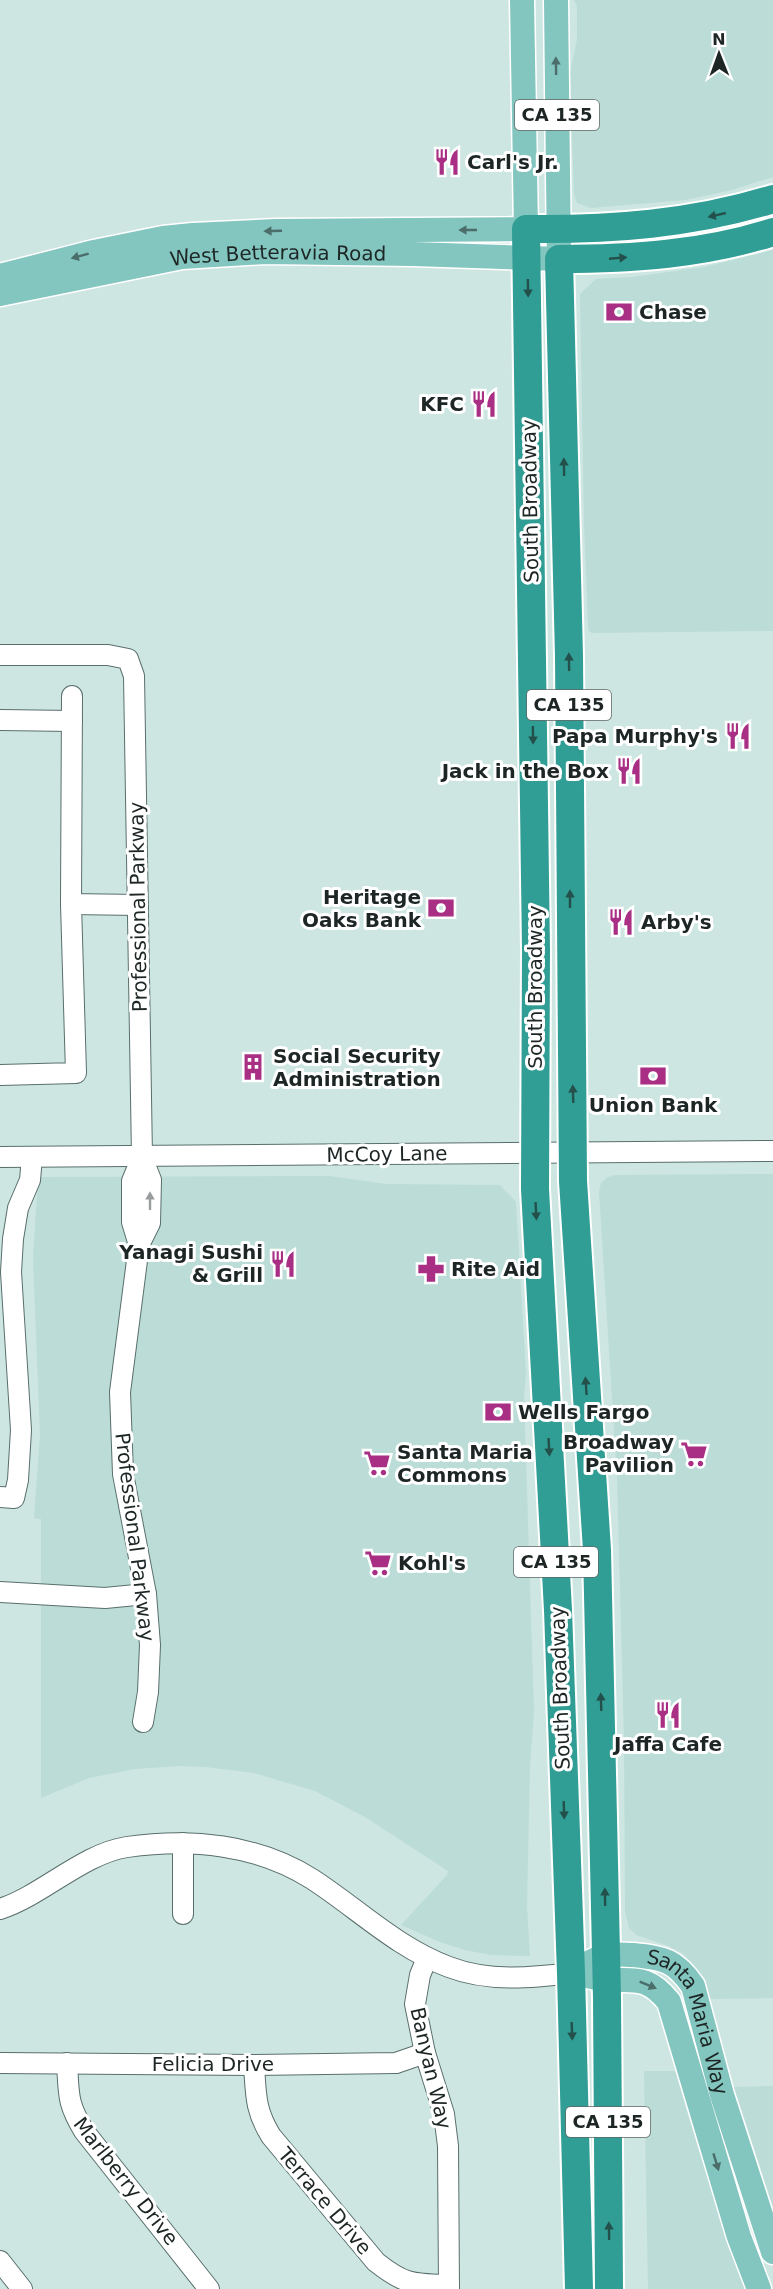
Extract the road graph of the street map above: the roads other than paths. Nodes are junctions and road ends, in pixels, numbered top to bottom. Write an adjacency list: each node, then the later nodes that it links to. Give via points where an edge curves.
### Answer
1 (522, 0): 4 (main road, South Broadway / CA 135)
2 (556, 0): 5 (main road, South Broadway / CA 135, one-way to 2)
3 (773, 200): 5 (highway, West Betteravia Road, one-way to 5, via 710,216 630,227)
4 (526, 229): 5 (highway, West Betteravia Road); 7 (highway, South Broadway / CA 135); 9 (main road, West Betteravia Road, one-way to 9, via 193,235 94,252)
5 (558, 229): 8 (main road, South Broadway / CA 135)
6 (773, 232): 8 (highway, one-way to 6, via 670,254 725,246)
7 (527, 258): 8 (main road, West Betteravia Road); 10 (main road, West Betteravia Road, via 265,252 182,256); 15 (highway, South Broadway / CA 135, one-way to 15)
8 (559, 259): 16 (highway, South Broadway / CA 135, one-way to 8)
9 (0, 276)
10 (0, 294)
11 (0, 656): 18 (street, Professional Parkway, via 108,655 128,659 134,676)
12 (72, 696): 14 (street)
13 (0, 720): 14 (street)
14 (72, 721): 17 (street)
15 (534, 823): 16 (highway); 21 (highway, South Broadway / CA 135)
16 (570, 824): 22 (highway, South Broadway / CA 135, one-way to 16)
17 (71, 904): 18 (street); 19 (street, via 76,1073)
18 (138, 905): 24 (street, Professional Parkway)
19 (0, 1075)
20 (773, 1151): 22 (street, McCoy Lane)
21 (534, 1152): 22 (street, McCoy Lane); 24 (street, McCoy Lane); 35 (highway, South Broadway / CA 135, one-way to 35, via 558,1610)
22 (573, 1152): 34 (highway, South Broadway / CA 135, one-way to 22, via 597,1550)
23 (32, 1157): 24 (street, McCoy Lane); 25 (street, McCoy Lane); 26 (street, via 30,1180 18,1208 13,1239 11,1272 21,1430 18,1480)
24 (142, 1157): 28 (street, Professional Parkway, via 132,1181 132,1222 140,1245 120,1392 123,1474)
25 (0, 1158)
26 (7, 1497)
27 (0, 1592): 28 (street, via 105,1598)
28 (146, 1594): 29 (street, Professional Parkway, via 150,1645)
29 (143, 1722)
30 (183, 1844): 31 (street, via 123,1848 94,1859); 32 (street); 33 (street, via 244,1849 291,1866)
31 (0, 1909)
32 (183, 1914)
33 (427, 1958): 35 (street, via 451,1968 500,1978); 36 (street, Banyan Way, via 415,2004)
34 (606, 1968): 35 (main road, Santa Maria Way); 40 (main road, Santa Maria Way, via 659,1958 683,1972 693,1986 722,2095); 46 (highway, CA 135, one-way to 34); 47 (main road, Santa Maria Way, one-way to 47, via 626,1980 648,1982 669,2002 739,2237)
35 (571, 1973): 45 (highway, CA 135, one-way to 45)
36 (425, 2054): 39 (street, Felicia Drive, via 396,2063); 43 (street, Banyan Way, via 444,2114 448,2146)
37 (0, 2063): 38 (street, Felicia Drive)
38 (67, 2063): 39 (street, Felicia Drive); 44 (street, Marlberry Drive, via 69,2101 84,2131)
39 (254, 2065): 43 (street, Terrace Drive, via 256,2105 271,2136 376,2262 396,2278)
40 (773, 2252)
41 (0, 2261): 42 (street)
42 (15, 2287)
43 (449, 2287)
44 (209, 2289)
45 (579, 2289)
46 (609, 2289)
47 (759, 2289)

